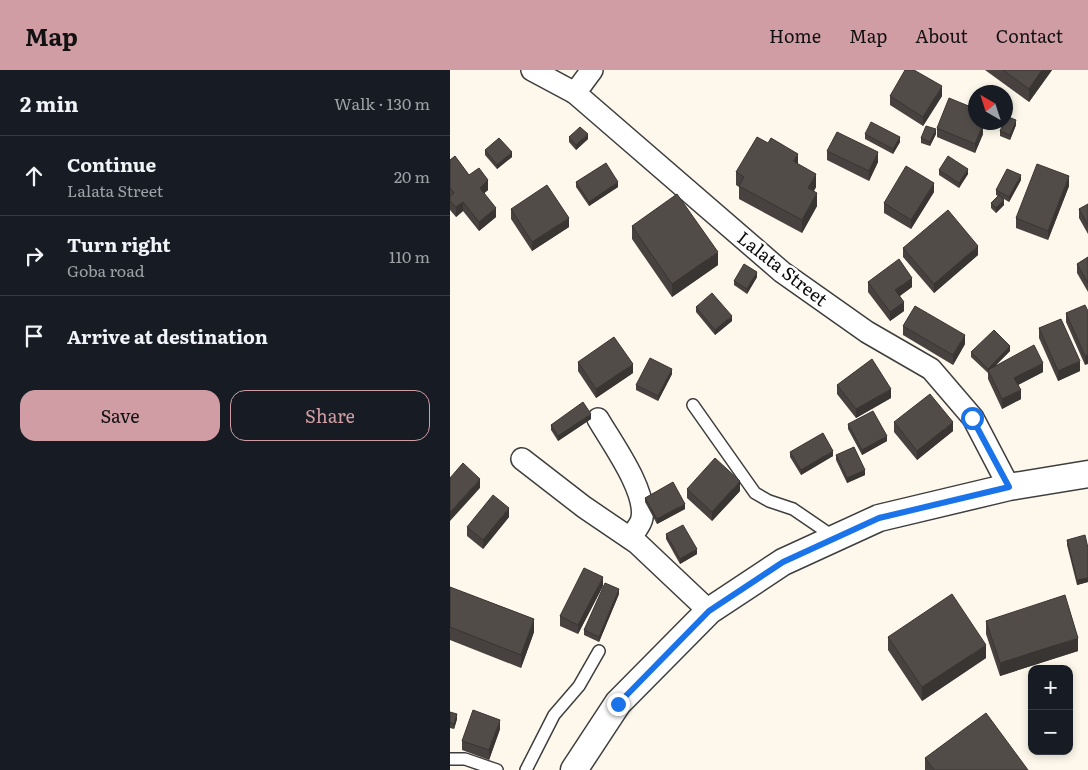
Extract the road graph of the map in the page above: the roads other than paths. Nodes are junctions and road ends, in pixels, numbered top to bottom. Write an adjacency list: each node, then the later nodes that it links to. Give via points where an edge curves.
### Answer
1 (532, 70): 3 (street, Lalata Street)
2 (592, 70): 3 (street)
3 (575, 93): 8 (street, Lalata Street, via 782,272 867,332 931,369 972,418)
4 (692, 405): 10 (lane, via 756,493 793,509)
5 (598, 419): 9 (street, via 638,489 643,508 642,520)
6 (522, 459): 9 (street)
7 (1088, 474): 8 (street)
8 (1009, 487): 10 (street, via 879,518)
9 (630, 538): 11 (street)
10 (835, 538): 11 (street, via 783,562)
11 (709, 611): 16 (street, via 618,704)
12 (599, 651): 15 (lane, via 579,686 554,715)
13 (450, 759): 14 (lane, via 465,759)
14 (497, 770)
15 (526, 770)
16 (574, 770)

